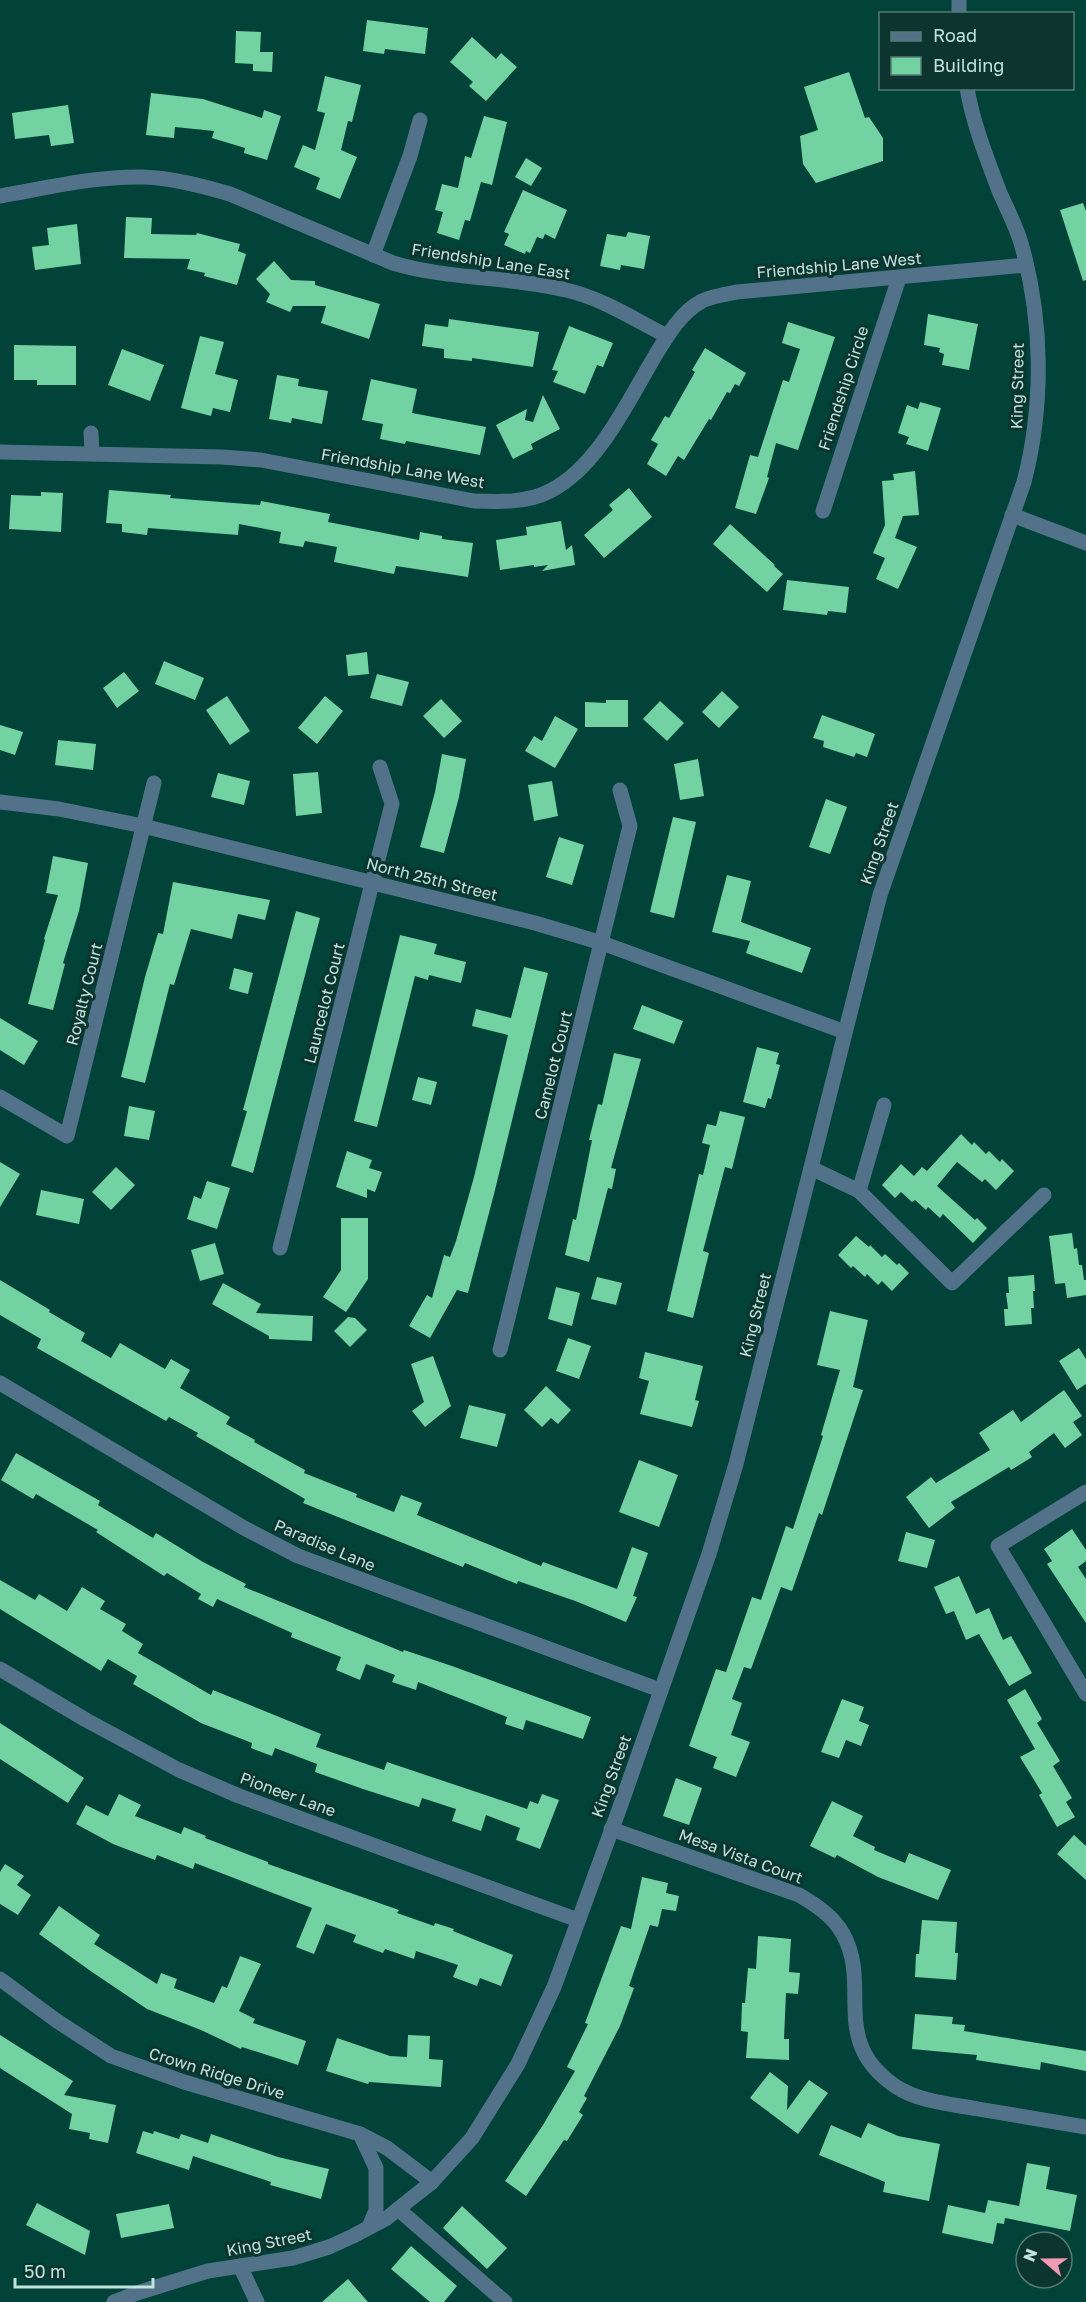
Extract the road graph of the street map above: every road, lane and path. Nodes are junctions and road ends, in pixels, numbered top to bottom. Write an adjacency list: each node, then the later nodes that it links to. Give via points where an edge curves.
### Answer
1 (968, 90): 5 (street, King Street, via 978,132)
2 (420, 120): 4 (street)
3 (0, 196): 4 (street, Friendship Lane East, via 89,180 174,180 230,194)
4 (373, 255): 7 (street, Friendship Lane East, via 414,270 568,290)
5 (1026, 265): 6 (street, Friendship Lane West); 12 (street, King Street, via 1035,318 1036,416 1032,453)
6 (899, 278): 7 (street, Friendship Lane West, via 718,296 688,311); 11 (street, Friendship Circle)
7 (667, 336): 10 (street, Friendship Lane West, via 582,469 549,492 528,498 474,501 261,460)
8 (91, 433): 10 (street)
9 (0, 452): 10 (street, Friendship Lane West)
10 (92, 453)
11 (824, 511)
12 (1012, 515): 13 (street); 21 (street, King Street, via 880,895)
13 (1086, 543)
14 (380, 767): 19 (street, Launcelot Court, via 392,804)
15 (154, 783): 18 (street, Royalty Court)
16 (620, 790): 20 (street, Camelot Court, via 630,826)
17 (0, 802): 18 (street, North 25th Street, via 60,809)
18 (143, 826): 19 (street, North 25th Street); 22 (street, Royalty Court, via 67,1136)
19 (373, 884): 20 (street, North 25th Street); 27 (street, Launcelot Court)
20 (602, 943): 21 (street, North 25th Street); 28 (street, Camelot Court)
21 (845, 1032): 24 (street, King Street)
22 (0, 1097)
23 (884, 1105): 25 (street)
24 (811, 1168): 25 (street); 32 (street, King Street, via 736,1464 709,1554)
25 (859, 1191): 26 (street, via 952,1283)
26 (1044, 1195)
27 (280, 1248)
28 (500, 1350)
29 (0, 1383): 32 (street, Paradise Lane, via 298,1556)
30 (1086, 1492): 33 (street, via 998,1546)
31 (0, 1669): 35 (street, Pioneer Lane, via 179,1770 239,1796)
32 (660, 1690): 34 (street, King Street)
33 (1086, 1694)
34 (611, 1829): 35 (street, King Street); 37 (street, Mesa Vista Court, via 799,1895 832,1918 843,1934 854,1970 855,2025 860,2043 880,2073 896,2086 930,2100)
35 (578, 1920): 39 (street, King Street, via 554,1987 519,2064 472,2138)
36 (0, 1979): 38 (street, Crown Ridge Drive, via 111,2056)
37 (1086, 2127)
38 (360, 2134): 39 (street, Crown Ridge Drive, via 387,2148); 41 (street, via 376,2168 376,2210)
39 (432, 2182): 40 (street, King Street)
40 (398, 2209): 41 (street, King Street); 45 (street)
41 (369, 2227): 42 (street, King Street, via 329,2247 293,2258)
42 (240, 2266): 43 (street, King Street, via 175,2280); 44 (street)
43 (114, 2302)
44 (257, 2302)
45 (505, 2302)

